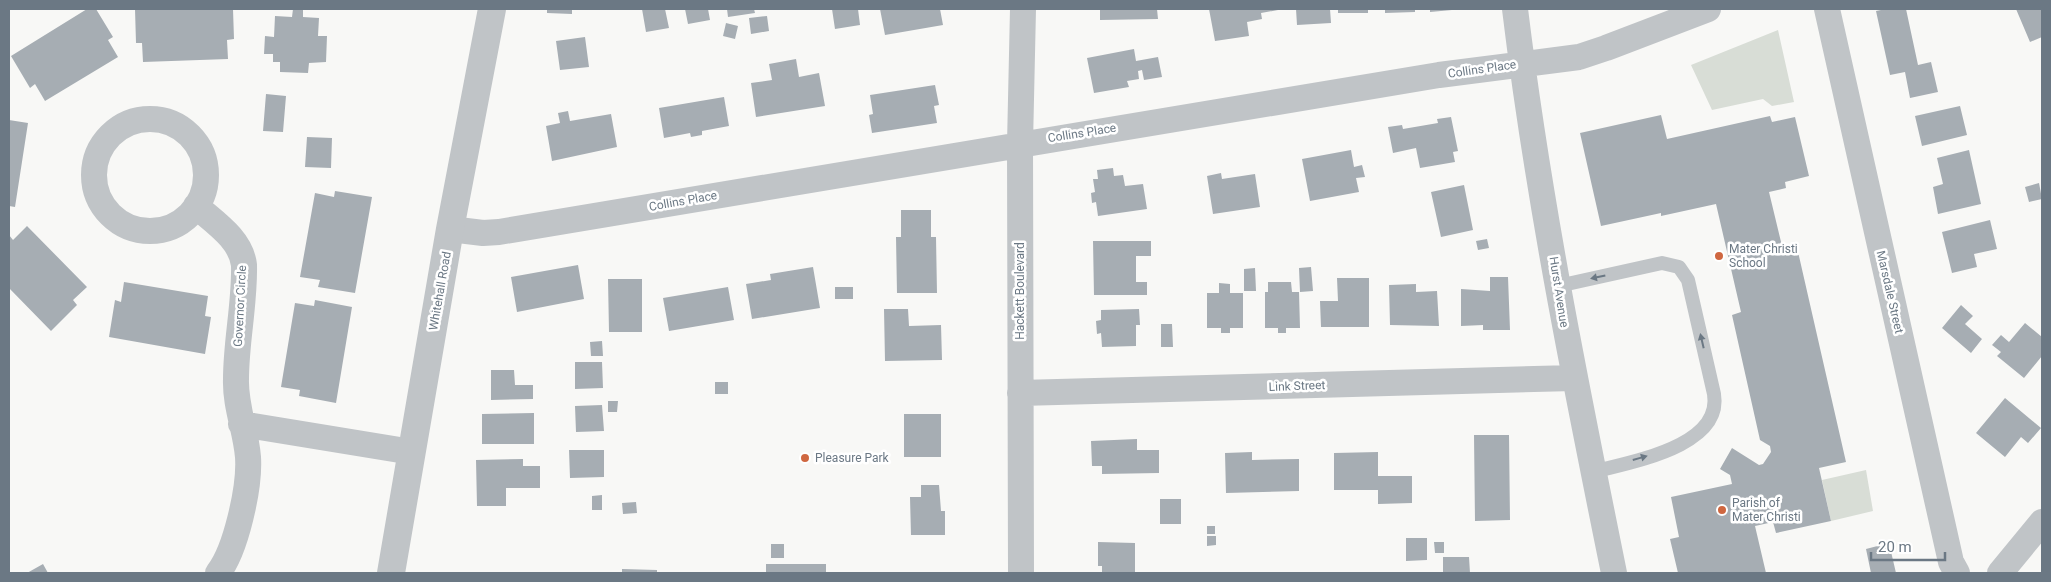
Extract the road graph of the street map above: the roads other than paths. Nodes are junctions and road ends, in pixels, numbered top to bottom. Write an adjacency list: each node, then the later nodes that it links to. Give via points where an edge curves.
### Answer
1 (492, 9): 9 (street, Whitehall Road)
2 (1023, 9): 7 (street, Hackett Boulevard)
3 (1515, 9): 6 (street, Hurst Avenue)
4 (1708, 9): 6 (street, Collins Place, via 1592,53)
5 (1827, 9): 21 (street, Marsdale Street, via 1951,562)
6 (1521, 64): 7 (street, Collins Place); 10 (street, Hurst Avenue)
7 (1020, 144): 9 (street, Collins Place, via 499,232); 12 (street, Hackett Boulevard)
8 (196, 206): 8 (street, via 205,186 205,164 196,144 181,128 161,120 139,120 119,128 104,143 95,164 95,185 103,206 119,221 139,229 161,230 181,222); 13 (street, Governor Circle, via 234,242 243,260 236,375 236,402)
9 (450, 229): 14 (street, Whitehall Road)
10 (1558, 286): 11 (street, Hurst Avenue); 15 (lane, one-way to 10, via 1682,444 1710,420 1715,405 1714,394 1688,280 1678,267 1662,263)
11 (1574, 378): 12 (street, Link Street); 15 (street, Hurst Avenue)
12 (1020, 393): 19 (street, Hackett Boulevard)
13 (241, 424): 14 (street); 17 (street, Governor Circle, via 248,462 238,526 230,554)
14 (412, 452): 18 (street, Whitehall Road)
15 (1594, 472): 20 (street, Hurst Avenue)
16 (2042, 522): 22 (street)
17 (218, 573)
18 (391, 573)
19 (1021, 573)
20 (1614, 573)
21 (1957, 573)
22 (2000, 573)

